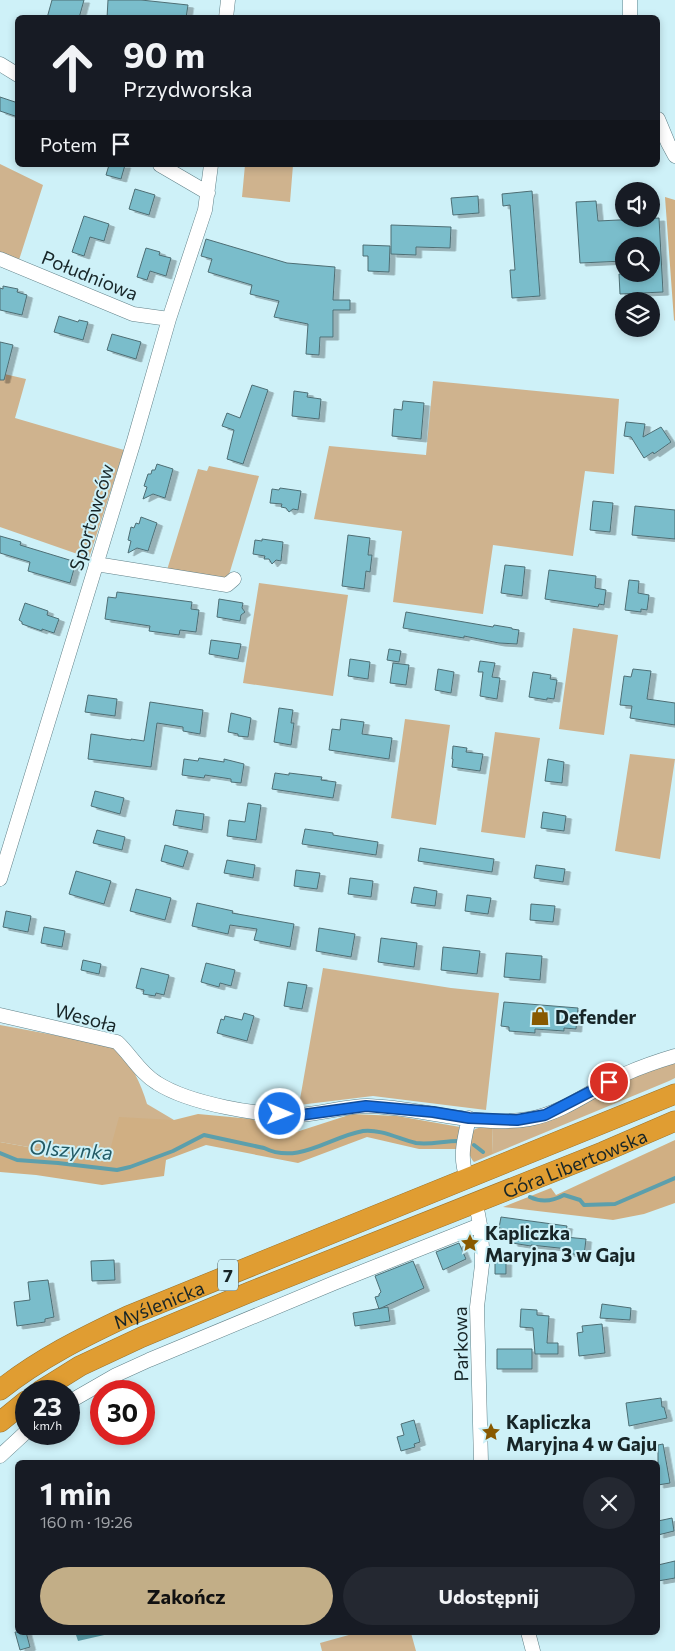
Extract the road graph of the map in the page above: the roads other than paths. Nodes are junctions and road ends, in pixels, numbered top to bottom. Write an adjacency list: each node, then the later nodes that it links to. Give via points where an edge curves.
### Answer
1 (228, 0): 3 (street)
2 (630, 0): 4 (street)
3 (226, 15)
4 (630, 15)
5 (0, 64): 6 (street)
6 (15, 73)
7 (660, 124): 8 (street)
8 (675, 156)
9 (163, 167): 11 (street)
10 (210, 167): 11 (street, Sportowców)
11 (208, 194): 13 (street, Sportowców)
12 (0, 259): 13 (street, Południowa, via 133,314)
13 (169, 319): 14 (street, Sportowców)
14 (96, 564): 15 (street, via 227,585); 16 (street, Sportowców)
15 (234, 580)
16 (0, 879)
17 (0, 1015): 20 (street, Wesoła, via 118,1042 138,1068 156,1083 199,1101 269,1114 301,1115 366,1106)
18 (675, 1056): 20 (street, Wesoła, via 625,1074 545,1115 517,1120)
19 (675, 1094): 22 (highway, Góra Libertowska / 7)
20 (469, 1118): 22 (street, via 462,1153)
21 (675, 1121): 23 (highway, Góra Libertowska / 7)
22 (467, 1179): 26 (highway, Myślenicka / 7, via 128,1316 48,1357)
23 (474, 1203): 24 (street, Parkowa); 25 (highway, Myślenicka / 7, via 142,1336)
24 (480, 1225): 27 (street, via 149,1360); 32 (street, Parkowa, via 482,1256 477,1307)
25 (58, 1380)
26 (0, 1390)
27 (80, 1396)
28 (15, 1410): 29 (highway)
29 (0, 1422)
30 (15, 1442): 31 (street)
31 (0, 1456)
32 (482, 1460)
33 (529, 1635): 34 (street)
34 (533, 1651)

